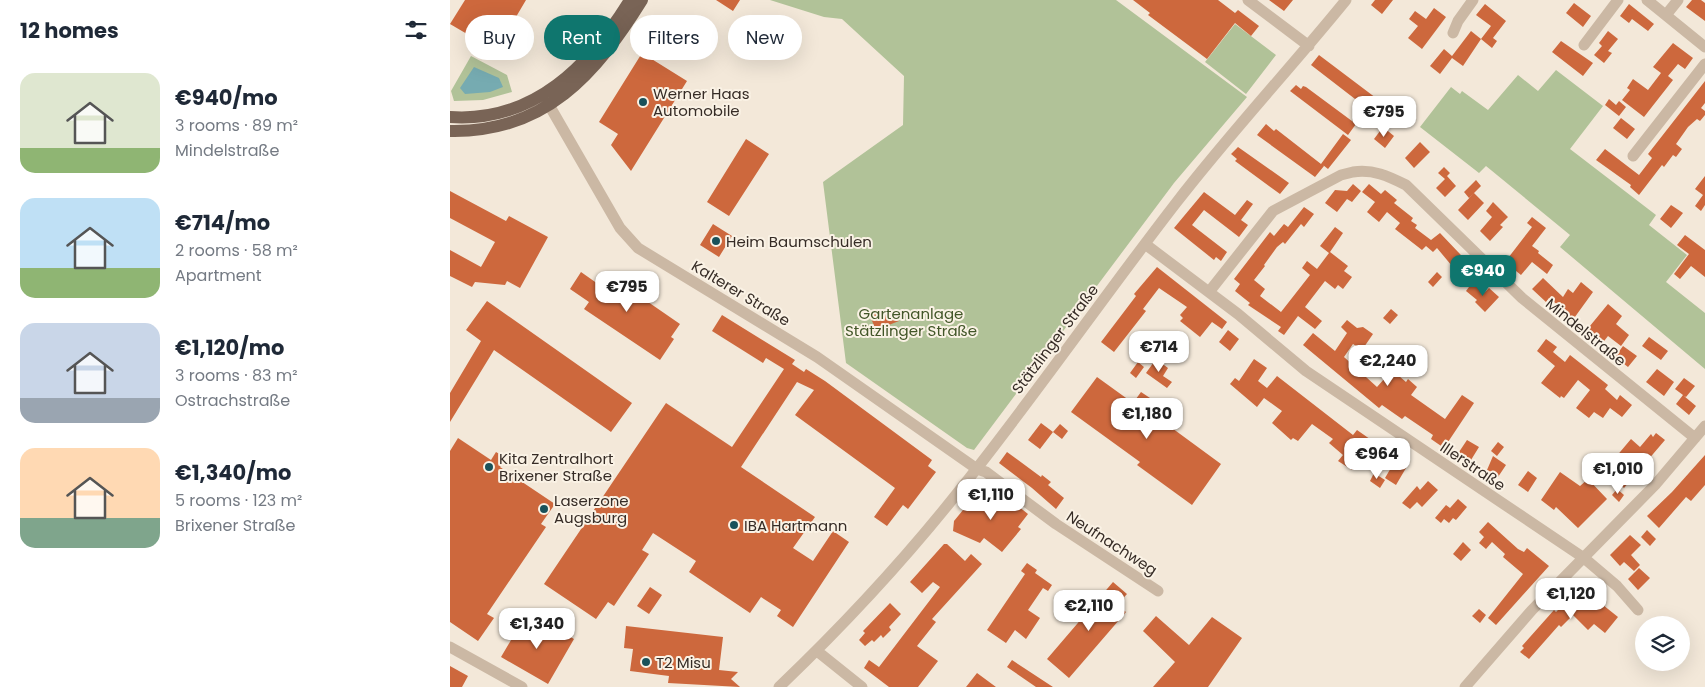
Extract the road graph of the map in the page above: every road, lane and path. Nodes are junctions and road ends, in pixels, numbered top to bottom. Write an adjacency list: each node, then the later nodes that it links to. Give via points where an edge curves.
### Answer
1 (630, 0): 15 (main road, via 604,40)
2 (642, 0): 15 (main road, via 619,38 597,64 578,83)
3 (1248, 0): 11 (street)
4 (1346, 0): 11 (street, Stätzlinger Straße)
5 (1474, 0): 10 (street)
6 (1618, 0): 12 (street)
7 (1647, 0): 9 (street)
8 (1678, 0): 9 (street)
9 (1666, 15): 13 (street)
10 (1453, 33)
11 (1309, 46): 19 (street, Stätzlinger Straße, via 1205,165)
12 (1584, 46)
13 (1705, 48)
14 (1705, 64): 18 (street)
15 (546, 100): 16 (main road, via 492,114); 17 (main road, via 522,119 494,127); 23 (street, Kalterer Straße, via 620,228 638,248 818,357)
16 (450, 117)
17 (450, 131)
18 (1632, 156)
19 (1145, 244): 20 (street, Illerstraße); 23 (street, Stätzlinger Straße)
20 (1209, 292): 22 (street, Mindelstraße, via 1266,218 1280,206 1353,172 1363,170 1384,174 1406,184 1522,298); 24 (street, Illerstraße, via 1320,381)
21 (1705, 426): 22 (street)
22 (1695, 438): 24 (street, via 1655,485)
23 (977, 469): 25 (street, Neufnachweg, via 986,472 1056,524); 28 (street, Stätzlinger Straße, via 908,552)
24 (1584, 558): 26 (street, Illerstraße, via 1617,586); 32 (street, via 1532,610)
25 (1158, 591)
26 (1638, 610)
27 (450, 647): 29 (street)
28 (817, 651): 30 (street, Stätzlinger Straße); 31 (street)
29 (522, 687)
30 (779, 687)
31 (862, 687)
32 (1465, 687)

